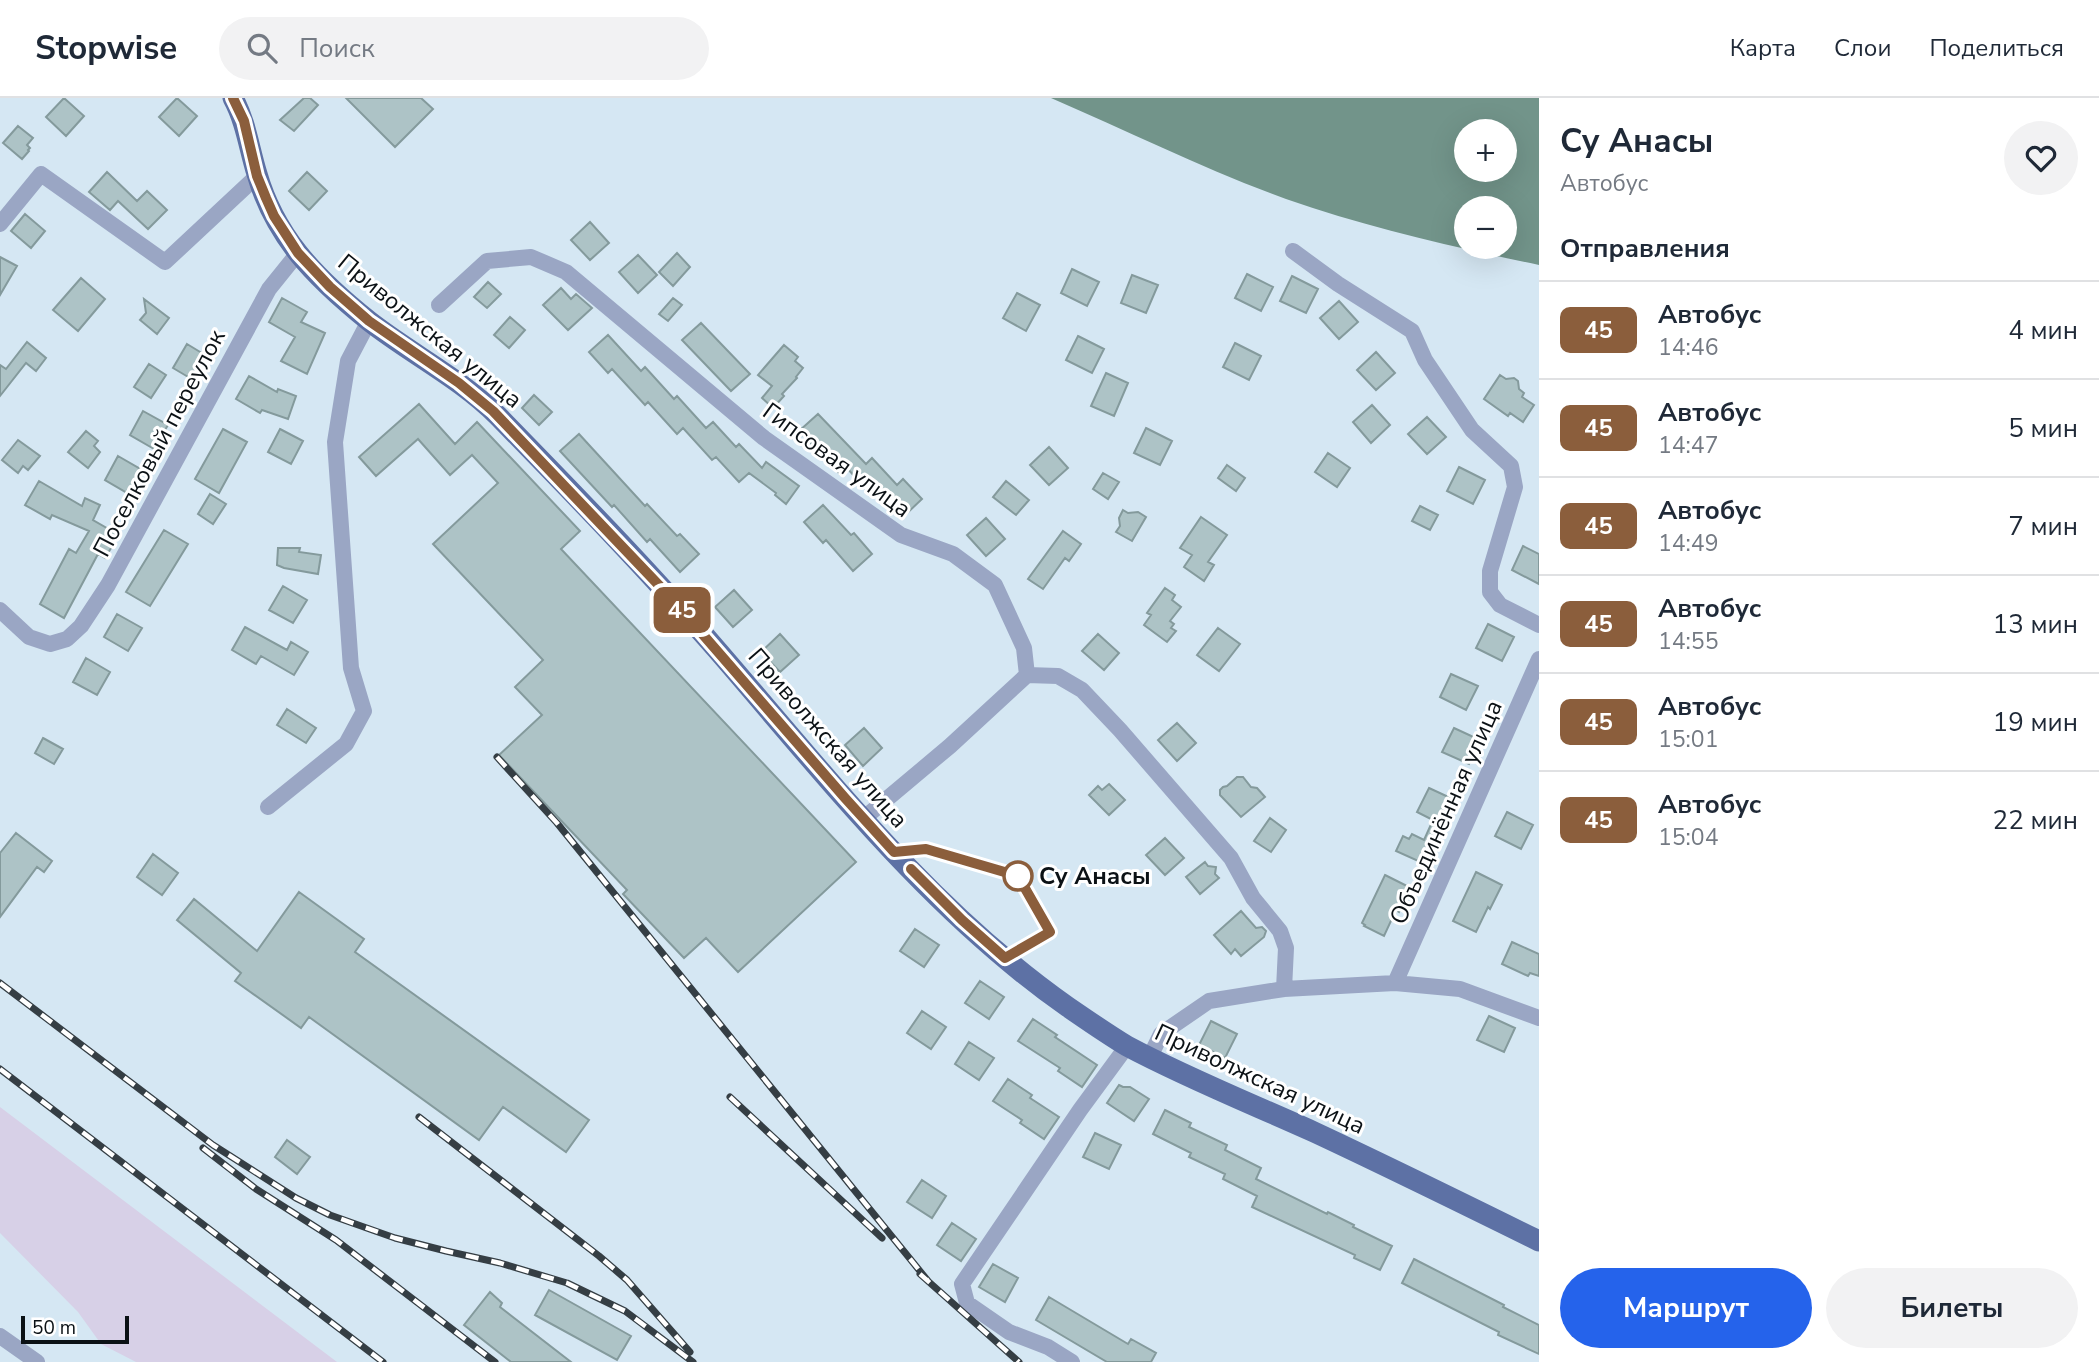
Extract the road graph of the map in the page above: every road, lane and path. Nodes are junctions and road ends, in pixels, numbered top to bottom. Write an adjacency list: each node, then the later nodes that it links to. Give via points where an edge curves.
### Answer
1 (233, 98): 2 (main road, Приволжская улица, via 244,121)
2 (257, 176): 3 (street, via 165,262 41,174); 5 (main road, Приволжская улица, via 274,216)
3 (0, 224)
4 (1293, 251): 9 (street, via 1412,331 1425,360 1472,430 1511,466 1515,487 1490,571 1490,592 1500,605)
5 (298, 253): 7 (main road, Приволжская улица); 8 (street, Поселковый переулок, via 269,289 108,585 81,626 67,639 50,645 29,637)
6 (439, 305): 11 (street, Гипсовая улица, via 487,261 531,257 566,272 764,438 901,535 953,554 995,585 1024,648)
7 (369, 321): 12 (street, via 348,361 335,442 351,668 364,711 346,744); 13 (main road, Приволжская улица, via 493,411 672,599)
8 (0, 610)
9 (1539, 625)
10 (1539, 659): 14 (street, Объединённая улица)
11 (1027, 675): 13 (street); 15 (street, via 1058,676 1082,690 1230,859 1280,931 1286,948)
12 (268, 807)
13 (863, 819): 17 (main road, Приволжская улица, via 1005,958)
14 (1395, 983): 15 (street); 16 (street, via 1460,989)
15 (1284, 989): 18 (street, via 1209,1001 1161,1034)
16 (1539, 1018)
17 (1127, 1046): 18 (main road, Приволжская улица); 22 (street, via 962,1284 967,1303 1009,1332)
18 (1150, 1057): 19 (main road, Приволжская улица)
19 (1539, 1241)
20 (0, 1336): 21 (street)
21 (37, 1362)
22 (1072, 1362)

